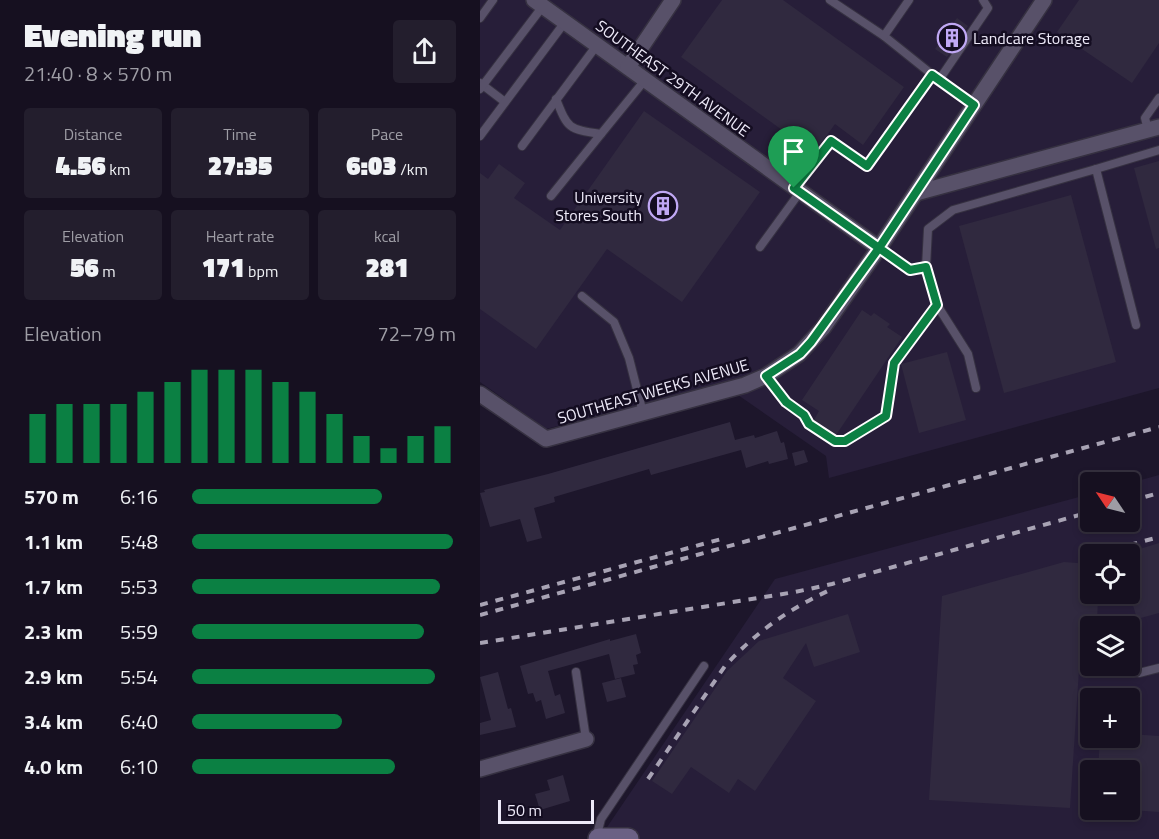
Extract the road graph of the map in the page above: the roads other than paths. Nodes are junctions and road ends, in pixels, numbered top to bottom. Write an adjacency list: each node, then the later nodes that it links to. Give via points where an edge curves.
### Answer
1 (493, 0): 8 (lane)
2 (673, 0): 12 (street)
3 (830, 0): 10 (lane)
4 (909, 0): 10 (lane)
5 (983, 0): 13 (lane, via 987,8)
6 (1044, 0): 19 (street, SOUTHEAST WEEKS AVENUE)
7 (538, 3): 9 (street, SOUTHEAST 29TH AVENUE); 15 (lane)
8 (480, 18)
9 (565, 22): 11 (street, SOUTHEAST 29TH AVENUE); 18 (lane)
10 (884, 36): 13 (lane)
11 (597, 45): 12 (street, SOUTHEAST 29TH AVENUE); 17 (lane)
12 (628, 67): 14 (street, SOUTHEAST 29TH AVENUE)
13 (936, 78): 19 (lane); 26 (lane, via 867,166 831,141)
14 (645, 80): 21 (lane); 26 (street, SOUTHEAST 29TH AVENUE)
15 (481, 86): 18 (lane)
16 (1159, 98): 20 (lane, via 1145,118)
17 (556, 99): 21 (lane, via 566,123 576,130); 23 (lane)
18 (505, 102): 22 (lane)
19 (974, 105): 27 (street, SOUTHEAST WEEKS AVENUE)
20 (1154, 128): 27 (street)
21 (601, 134): 28 (lane)
22 (480, 136)
23 (522, 146)
24 (1159, 150): 25 (lane)
25 (1096, 170): 31 (lane, via 952,210 928,228); 34 (lane)
26 (797, 190): 29 (lane); 30 (street, SOUTHEAST 29TH AVENUE)
27 (916, 193): 30 (street, SOUTHEAST WEEKS AVENUE)
28 (551, 196)
29 (760, 247)
30 (879, 248): 31 (lane, via 910,270); 35 (street, SOUTHEAST WEEKS AVENUE, via 811,342)
31 (926, 267): 33 (lane)
32 (582, 296): 38 (lane, via 614,322 629,358)
33 (937, 305): 35 (lane, via 894,363 886,416 845,441 835,441 809,424); 36 (lane, via 968,354)
34 (1136, 325)
35 (766, 376): 38 (street, SOUTHEAST WEEKS AVENUE)
36 (976, 388)
37 (480, 394): 38 (street, SOUTHEAST WEEKS AVENUE, via 546,439)
38 (644, 414)
39 (704, 666): 45 (lane, via 601,819)
40 (1159, 668): 42 (lane)
41 (576, 672): 43 (lane)
42 (1140, 673)
43 (586, 739): 44 (street)
44 (480, 769)
45 (597, 839): 46 (street)
46 (628, 839)

